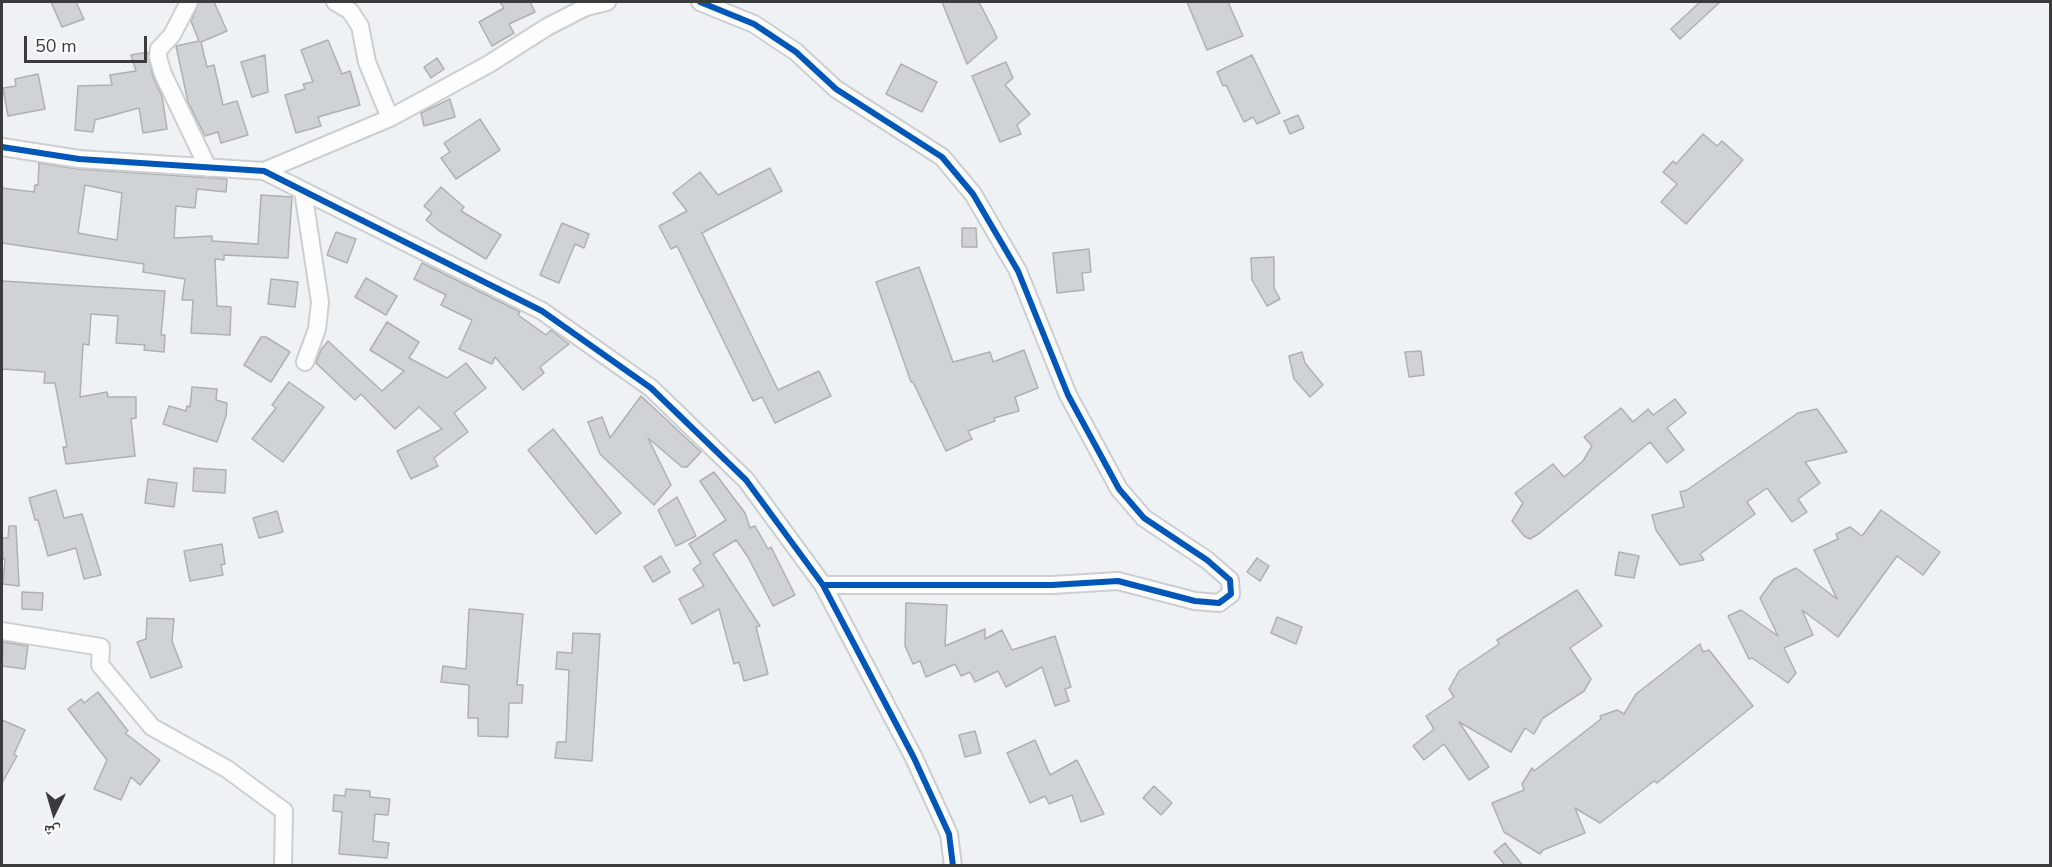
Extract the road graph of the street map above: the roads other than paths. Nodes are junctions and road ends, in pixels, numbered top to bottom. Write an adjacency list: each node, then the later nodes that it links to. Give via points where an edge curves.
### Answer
1 (189, 2): 9 (street, via 172,35 159,49 158,57)
2 (335, 2): 7 (street, via 350,11 360,26 367,62)
3 (581, 2): 6 (street)
4 (607, 2): 6 (street, via 586,7)
5 (699, 2): 13 (street, via 754,24 796,52 836,89 942,157 973,194 1018,271 1068,395 1119,489 1144,518 1230,580 1231,594 1219,603 1195,601 1118,581 1052,585)
6 (562, 20): 7 (street)
7 (390, 118): 10 (street)
8 (2, 147): 9 (street, via 79,159)
9 (208, 168): 10 (street)
10 (264, 171): 11 (street)
11 (303, 190): 12 (street, via 320,303 317,329); 13 (street, via 542,311 651,388 746,480)
12 (305, 362)
13 (823, 585): 16 (street, via 914,758 949,834)
14 (2, 631): 15 (street, via 101,647 100,665 152,727 227,769 284,811)
15 (283, 866)
16 (953, 866)

